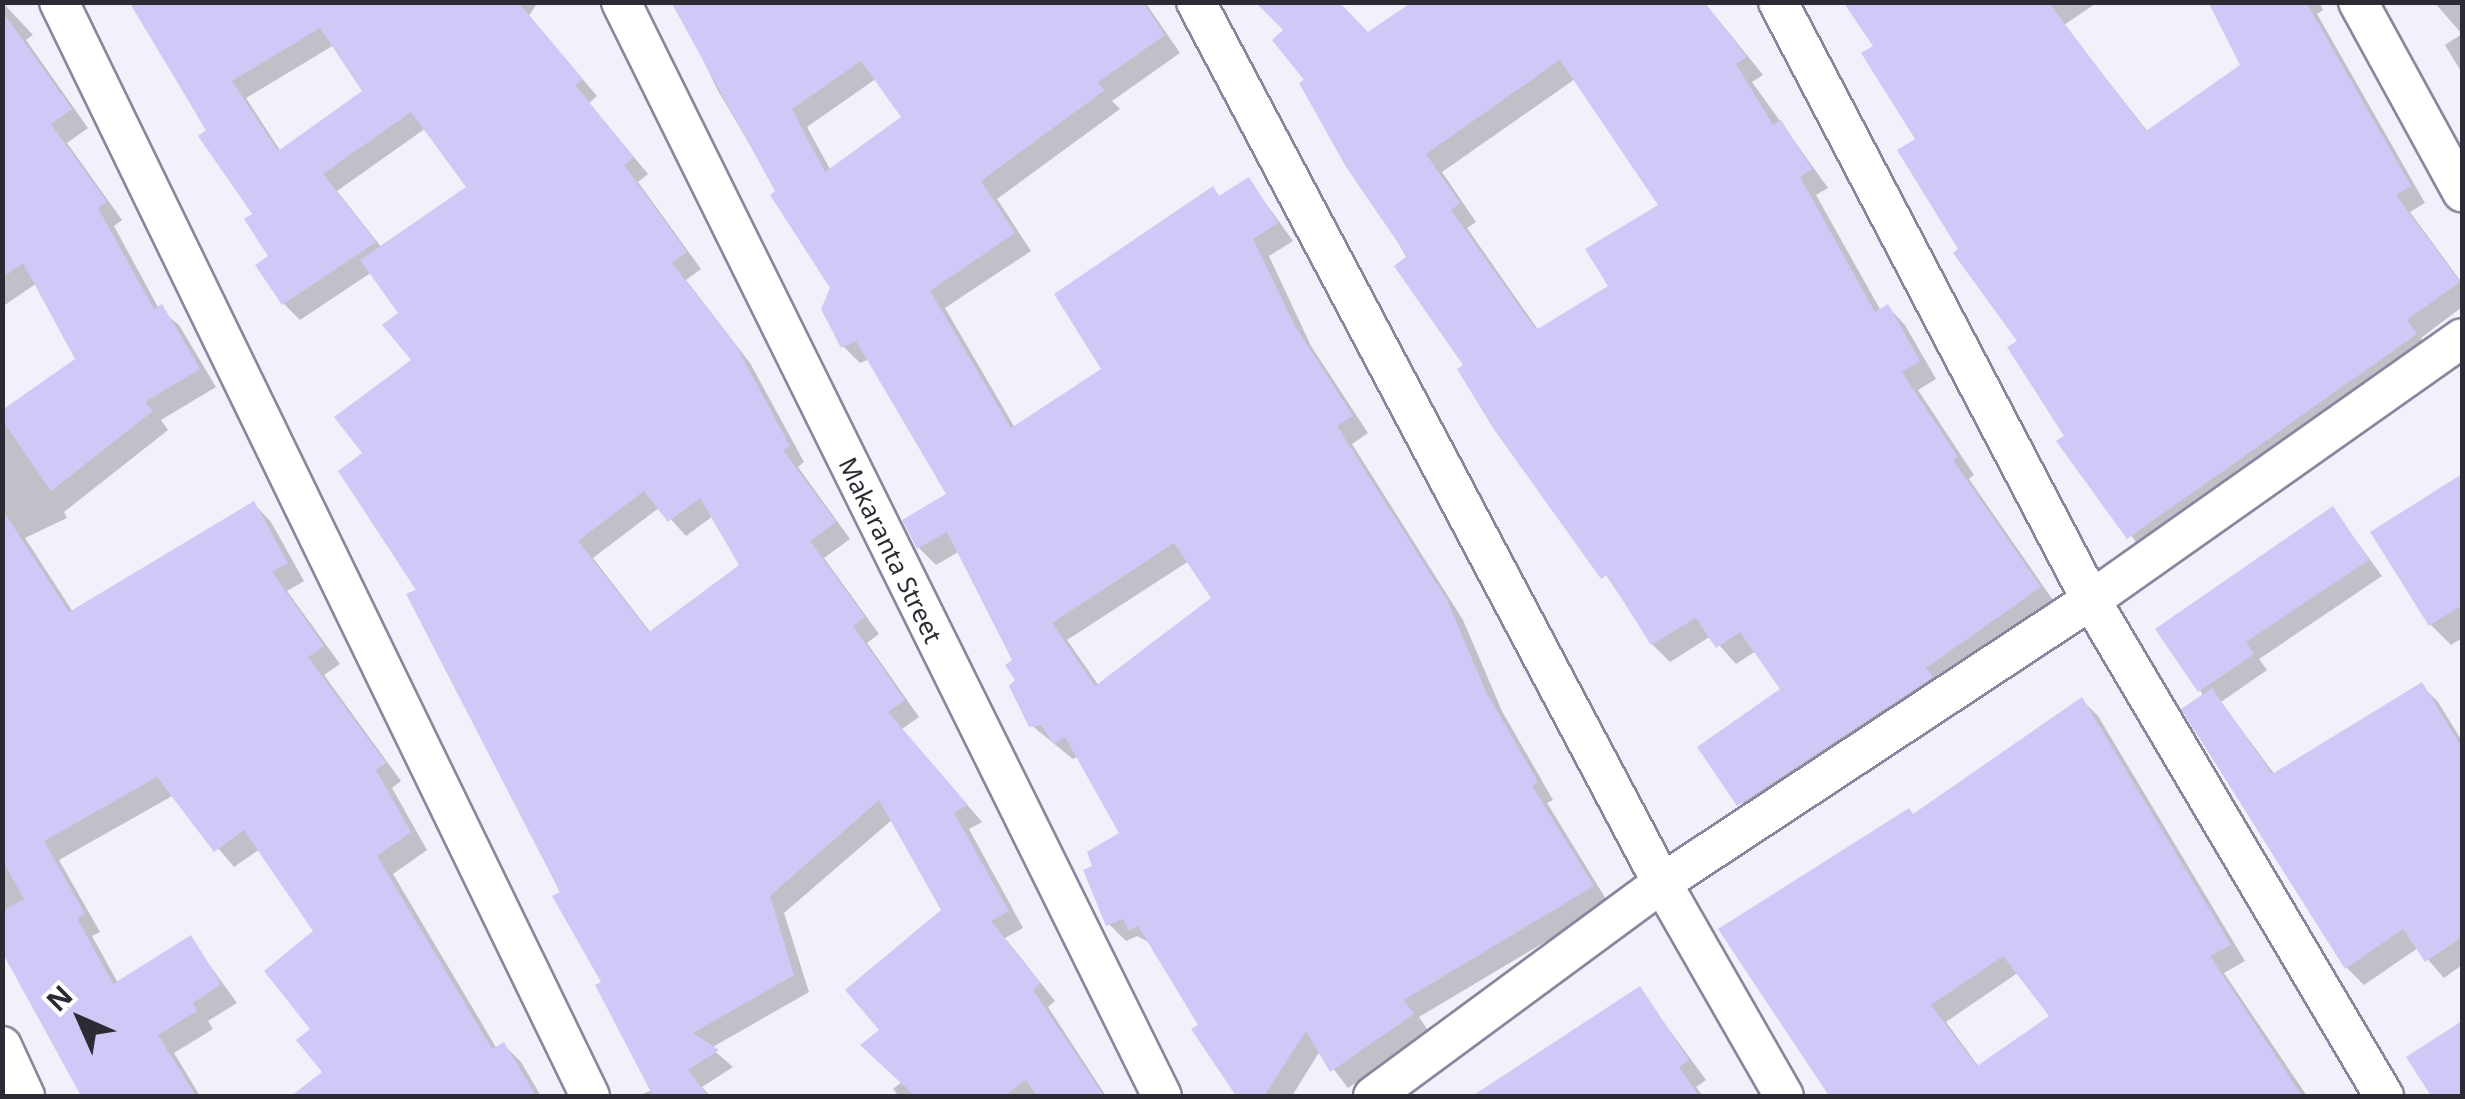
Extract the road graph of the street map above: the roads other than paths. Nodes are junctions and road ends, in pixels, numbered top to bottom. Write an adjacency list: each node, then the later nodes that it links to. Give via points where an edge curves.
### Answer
1 (59, 2): 12 (street)
2 (621, 2): 13 (street, Makaranta Street)
3 (1196, 2): 9 (street)
4 (1778, 2): 8 (street)
5 (2358, 2): 6 (street)
6 (2462, 192)
7 (2462, 338): 8 (street)
8 (2091, 600): 9 (street); 16 (street)
9 (1662, 883): 14 (street); 15 (street)
10 (2, 1046): 11 (street)
11 (26, 1096)
12 (590, 1096)
13 (1162, 1096)
14 (1373, 1096)
15 (1784, 1096)
16 (2384, 1096)

